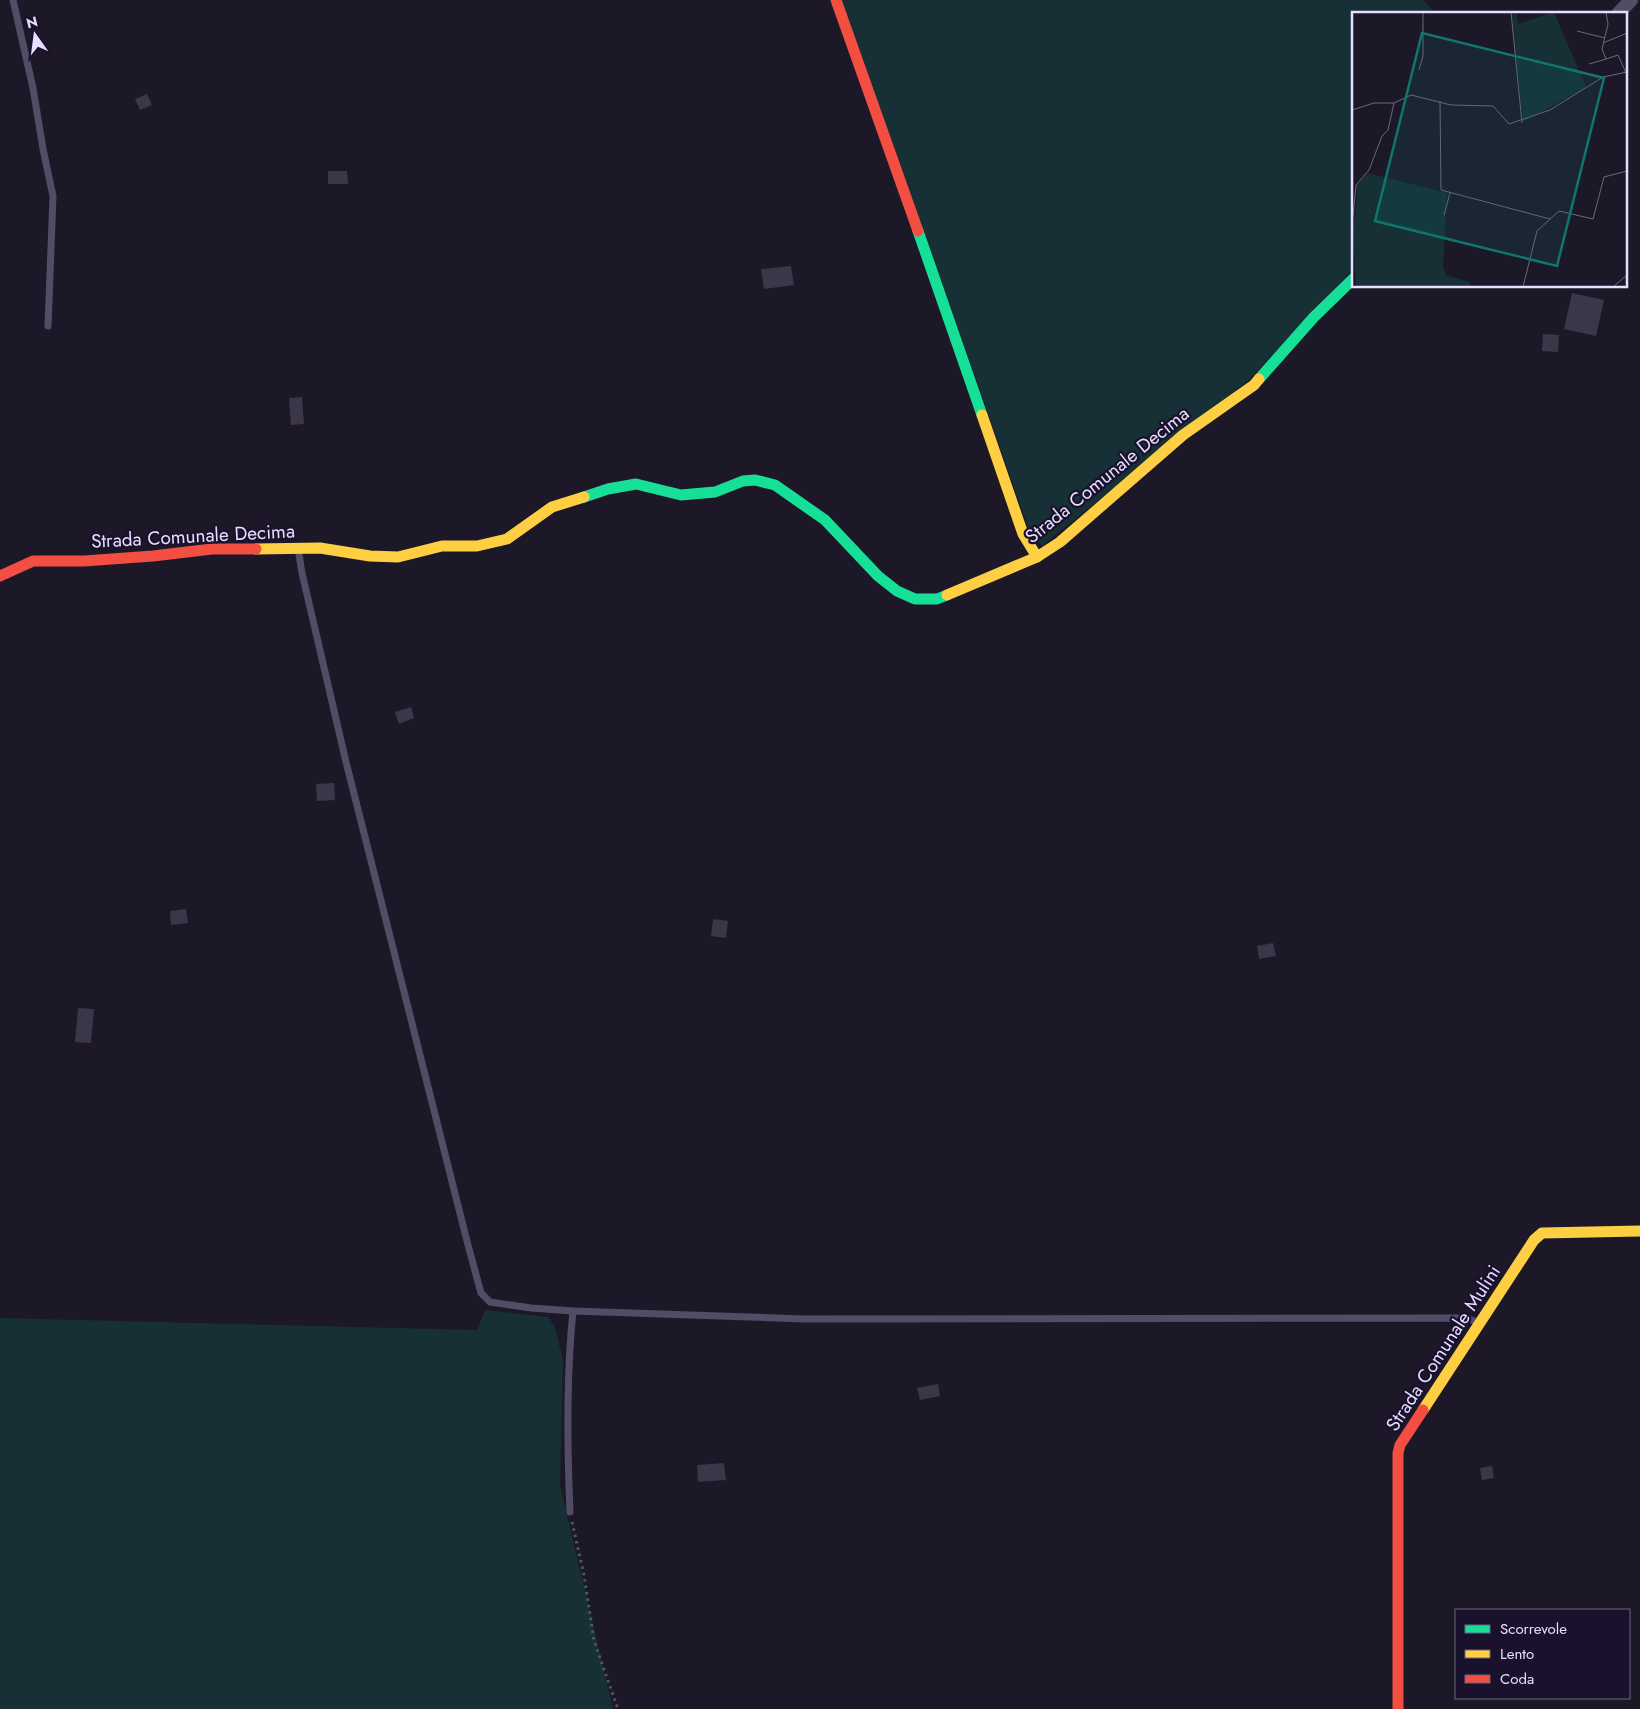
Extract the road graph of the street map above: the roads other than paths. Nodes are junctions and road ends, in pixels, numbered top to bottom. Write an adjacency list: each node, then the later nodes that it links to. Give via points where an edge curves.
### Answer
1 (13, 0): 6 (lane, via 53,196)
2 (836, 0): 8 (street, via 1024,534)
3 (1631, 0): 4 (street)
4 (1620, 12)
5 (1352, 280): 8 (street, Strada Comunale Decima, via 1314,317 1254,385 1182,435 1060,542)
6 (48, 326)
7 (298, 548): 8 (street, Strada Comunale Decima, via 398,557 442,546 477,546 507,540 552,507 608,489 636,484 682,495 715,492 755,480 775,485 825,520 878,576 897,591 915,599 937,599); 9 (street, Strada Comunale Decima, via 212,549 84,561 33,561); 11 (lane, via 346,762 481,1292 490,1302)
8 (1038, 557)
9 (0, 576)
10 (1640, 1231): 12 (street, Strada Comunale Mulini, via 1542,1233 1534,1240)
11 (573, 1312): 12 (lane, via 804,1319 1465,1318); 13 (lane, via 569,1344 567,1450)
12 (1481, 1323): 14 (street, Strada Comunale Mulini, via 1432,1394 1398,1453)
13 (570, 1512)
14 (1398, 1709)

